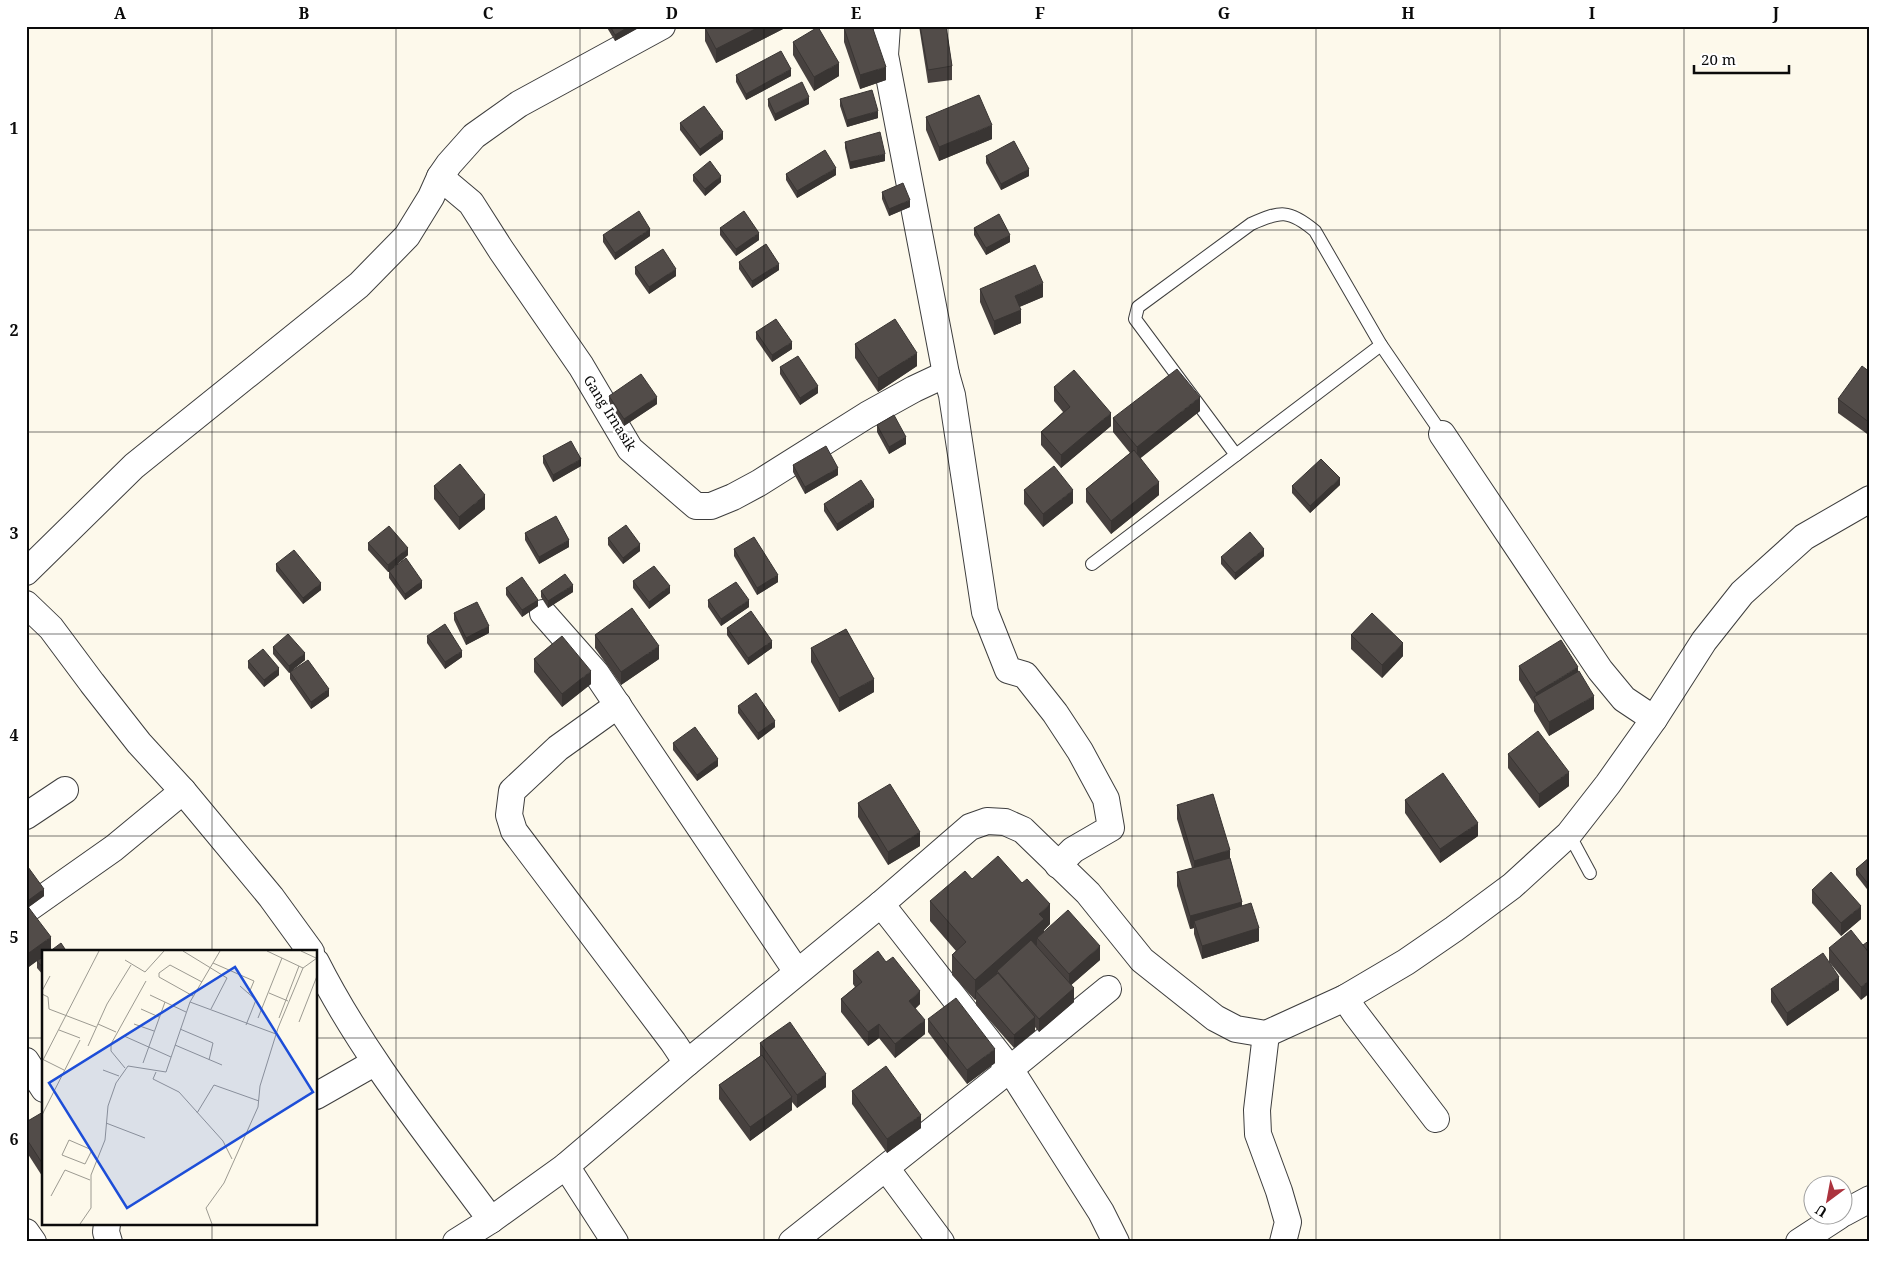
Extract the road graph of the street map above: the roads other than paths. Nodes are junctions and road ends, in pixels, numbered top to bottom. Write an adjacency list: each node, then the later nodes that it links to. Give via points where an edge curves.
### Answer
1 (662, 26): 3 (street, via 519,104 474,136)
2 (887, 26): 5 (street, via 885,55)
3 (440, 177): 5 (street, Gang Irnasik, via 471,203 580,366 630,449 696,506 711,506 733,497 867,415); 10 (street, via 407,236 359,286 134,466)
4 (1381, 346): 6 (lane); 7 (lane); 7 (lane, via 1315,231 1287,214 1272,215 1250,224 1138,307 1135,319)
5 (946, 374): 19 (street, via 952,395 985,612 1008,670 1025,675 1055,714 1106,799 1111,828 1073,850)
6 (1442, 434): 14 (street, via 1600,670 1624,699)
7 (1236, 455): 9 (lane)
8 (1870, 499): 14 (street, via 1804,537 1742,593 1704,641)
9 (1092, 564)
10 (26, 572)
11 (26, 604): 16 (street, via 52,628 139,743)
12 (543, 613): 13 (street, via 596,673)
13 (618, 705): 25 (street); 30 (street, via 558,748 512,791 509,815 514,831)
14 (1654, 719): 18 (street)
15 (65, 790): 17 (street)
16 (183, 791): 22 (street, via 114,848); 23 (street, via 271,896)
17 (26, 816)
18 (1569, 834): 20 (lane); 27 (street, via 1512,886 1454,930)
19 (1058, 864): 21 (street, via 1023,830 1005,822 987,821 970,827); 28 (street, via 1088,893 1142,960 1215,1018 1236,1029)
20 (1590, 873)
21 (881, 904): 25 (street); 32 (street)
22 (26, 910)
23 (310, 950)
24 (318, 966): 40 (street, via 376,1062)
25 (797, 972): 30 (street)
26 (1108, 988): 32 (street)
27 (1345, 998): 28 (street); 35 (street)
28 (1266, 1034): 51 (street, via 1258,1134 1288,1222)
29 (26, 1061): 33 (street)
30 (687, 1064): 36 (street)
31 (367, 1067): 34 (street)
32 (1010, 1069): 37 (street); 50 (street, via 1101,1212)
33 (42, 1086)
34 (318, 1095)
35 (1436, 1119)
36 (566, 1166): 40 (street); 47 (street)
37 (886, 1168): 48 (street); 49 (street)
38 (1870, 1199): 39 (street)
39 (1854, 1208)
40 (492, 1220): 46 (street)
41 (107, 1226): 45 (street)
42 (1824, 1226): 52 (street)
43 (26, 1232): 44 (street)
44 (33, 1242)
45 (109, 1242)
46 (456, 1242)
47 (615, 1242)
48 (792, 1242)
49 (941, 1242)
50 (1116, 1242)
51 (1284, 1242)
52 (1799, 1242)

